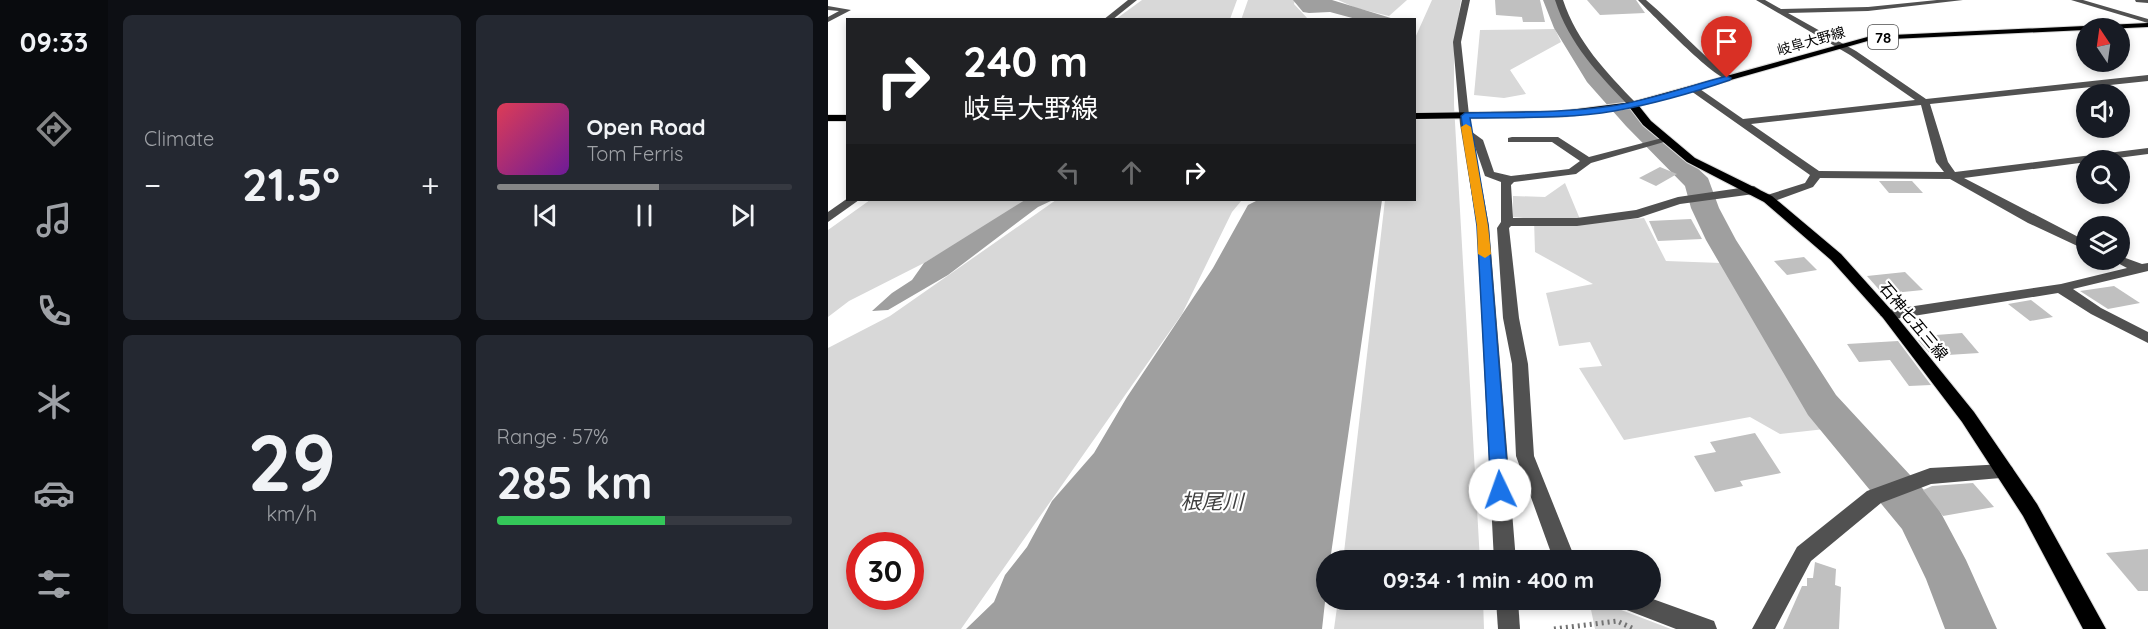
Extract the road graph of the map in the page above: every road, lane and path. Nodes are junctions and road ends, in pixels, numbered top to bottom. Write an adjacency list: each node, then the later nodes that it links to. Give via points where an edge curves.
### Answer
1 (1133, 0): 12 (street)
2 (1466, 0): 22 (street, via 1457,42)
3 (1559, 0): 20 (street, via 1563,18 1595,66)
4 (1642, 0): 16 (street, via 1710,67)
5 (1760, 0): 11 (street)
6 (1959, 0): 11 (street, via 1868,9)
7 (2075, 0): 14 (street)
8 (2139, 0): 9 (street)
9 (2148, 2)
10 (828, 8): 13 (street, via 847,10)
11 (1779, 11): 15 (street)
12 (1109, 18)
13 (828, 20)
14 (2148, 23): 15 (main road, 岐阜大野線 / 78, via 1909,35)
15 (1839, 46): 16 (main road, 岐阜大野線 / 78); 19 (street)
16 (1727, 78): 18 (main road, 岐阜大野線 / 78)
17 (2148, 78): 19 (street)
18 (1694, 89): 20 (main road, 岐阜大野線 / 78); 25 (street)
19 (1924, 103): 25 (street); 32 (street, via 1942,162)
20 (1631, 106): 22 (main road, 岐阜大野線 / 78, via 1562,114); 28 (main road, 石神七五三線)
21 (1416, 116): 22 (main road, 岐阜大野線 / 78)
22 (1465, 116): 26 (street)
23 (828, 118): 24 (main road)
24 (846, 118)
25 (1741, 123): 31 (street)
26 (1467, 134): 33 (street, via 1478,140 1489,174); 45 (street, via 1483,226)
27 (1512, 140): 30 (street, via 1554,139)
28 (1664, 140): 30 (street); 34 (main road, 石神七五三線, via 1690,160)
29 (2148, 151): 32 (street)
30 (1587, 161): 33 (street, via 1572,172)
31 (1816, 174): 32 (street); 34 (street, via 1809,185)
32 (1952, 176): 38 (street)
33 (1511, 179): 37 (street, via 1505,184)
34 (1761, 194): 37 (street, via 1677,201 1614,218); 42 (main road, 石神七五三線, via 1836,257)
35 (852, 201): 36 (street)
36 (828, 218)
37 (1508, 222): 46 (street, via 1503,228 1511,318 1520,364 1525,456)
38 (2076, 241)
39 (2130, 264): 40 (street)
40 (2145, 269): 41 (street)
41 (2061, 288): 42 (street); 43 (street)
42 (1887, 315): 44 (main road, 石神七五三線, via 1968,417)
43 (2148, 338)
44 (2005, 472): 53 (street, via 1930,476 1874,497 1804,554); 54 (main road, 石神七五三線)
45 (1504, 550)
46 (1561, 550)
47 (1508, 610): 50 (street)
48 (1654, 610): 52 (street)
49 (1630, 628): 51 (path, via 1617,621)
50 (1509, 629)
51 (1554, 629)
52 (1706, 629)
53 (1763, 629)
54 (2095, 629)

